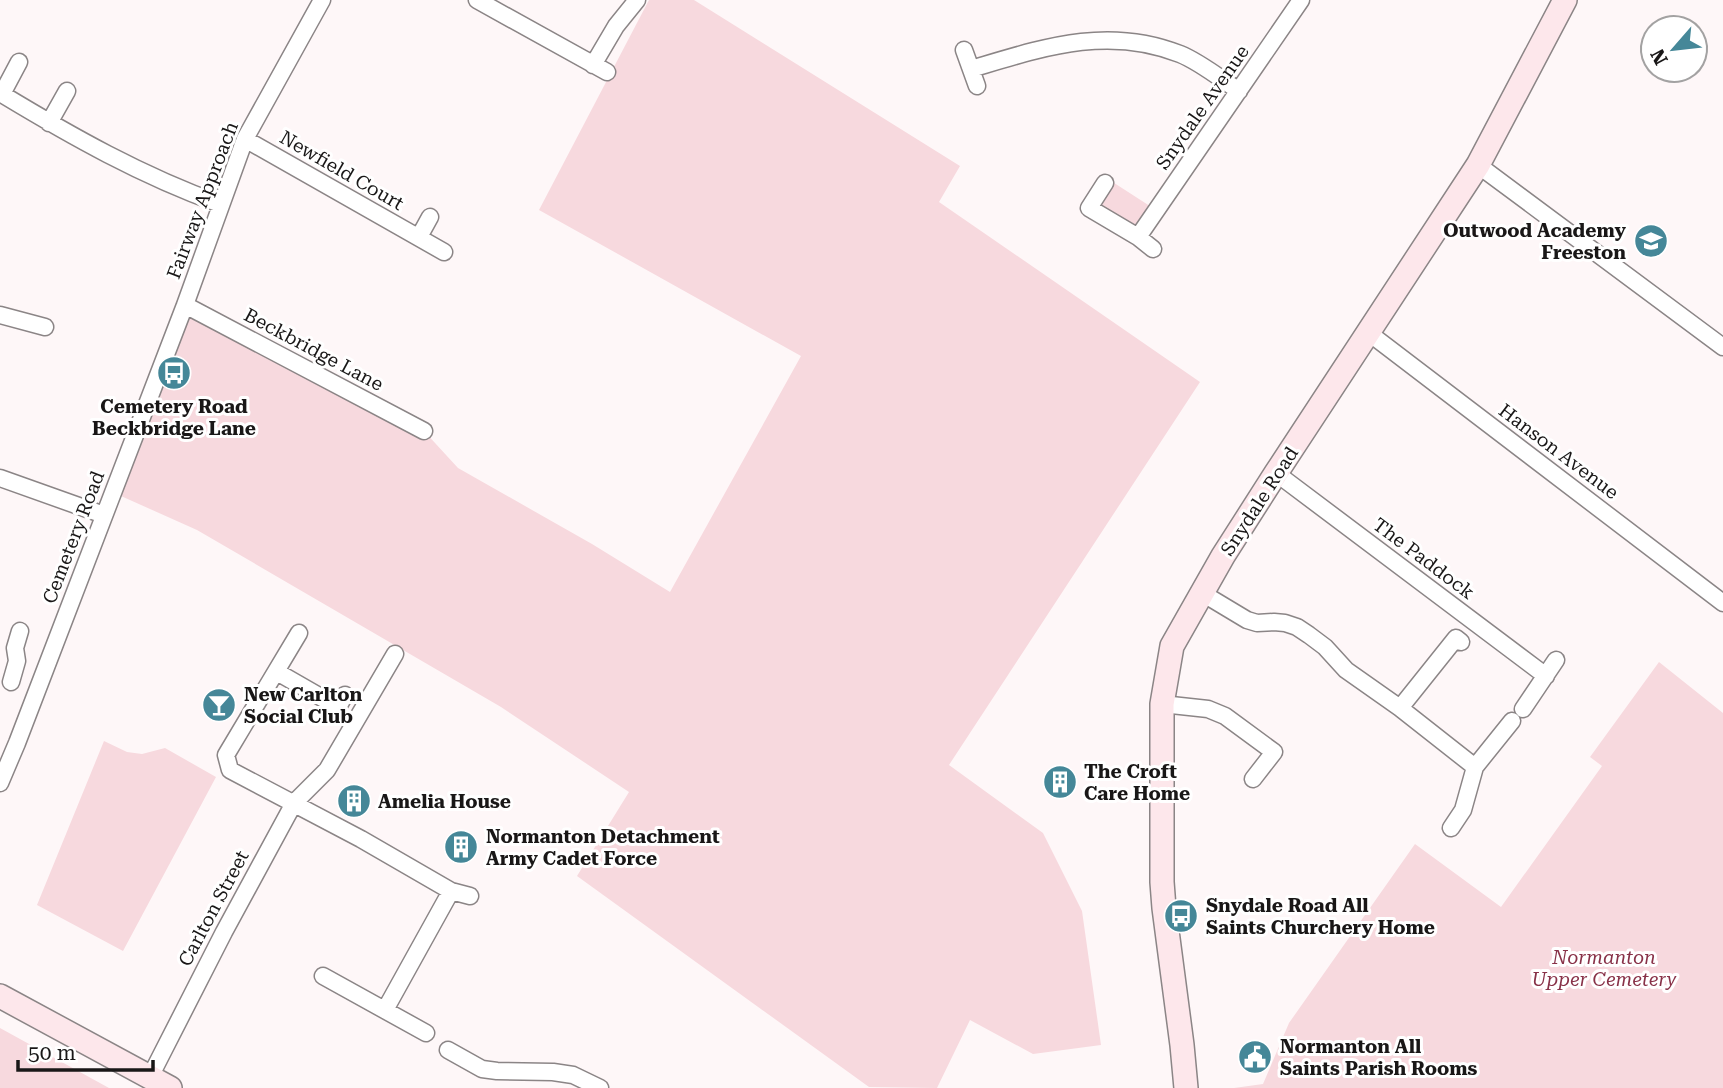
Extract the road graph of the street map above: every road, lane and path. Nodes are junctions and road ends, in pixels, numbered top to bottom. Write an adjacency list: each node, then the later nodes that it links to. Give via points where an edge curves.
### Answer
1 (321, 0): 14 (street, Fairway Approach)
2 (477, 0): 3 (street, via 600,68 616,26)
3 (637, 0)
4 (1301, 0): 11 (street, Snydale Avenue)
5 (1565, 0): 15 (street, Snydale Road)
6 (964, 50): 8 (street)
7 (19, 62): 12 (street)
8 (971, 69): 9 (street); 11 (street, via 1049,47 1110,40 1181,54)
9 (977, 86)
10 (67, 91): 13 (street)
11 (1238, 92): 20 (street, Snydale Avenue)
12 (1, 94): 13 (street)
13 (49, 123): 17 (street, via 145,173)
14 (245, 139): 17 (street, Fairway Approach); 19 (street, Newfield Court)
15 (1478, 165): 26 (street, Snydale Road); 27 (street)
16 (1105, 183): 20 (street, via 1088,208)
17 (220, 204): 23 (street, Fairway Approach)
18 (430, 217): 19 (street)
19 (419, 237): 22 (street, Newfield Court)
20 (1138, 237): 21 (street)
21 (1153, 249)
22 (444, 251)
23 (185, 305): 28 (street, Beckbridge Lane); 31 (street, Cemetery Road)
24 (0, 314): 25 (street)
25 (45, 327)
26 (1369, 333): 29 (street, Snydale Road); 33 (street, Hanson Avenue)
27 (1723, 347)
28 (424, 431)
29 (1276, 473): 32 (street, Snydale Road); 41 (street, The Paddock)
30 (0, 478): 31 (street)
31 (104, 514): 48 (street, Cemetery Road)
32 (1202, 593): 44 (street, Snydale Road, via 1172,646); 45 (street, via 1247,620 1297,627 1346,670)
33 (1723, 603)
34 (20, 631): 37 (street)
35 (299, 633): 40 (street)
36 (1461, 642): 45 (street, via 1456,638)
37 (7, 647): 42 (street, via 17,662)
38 (395, 654): 49 (street, Carlton Street, via 327,770)
39 (1556, 660): 41 (street)
40 (276, 672): 43 (street, via 338,707); 49 (street, via 226,755 230,769)
41 (1546, 676): 46 (street)
42 (10, 682)
43 (345, 695)
44 (1162, 704): 47 (street, via 1208,709 1225,716 1274,752); 60 (street, Snydale Road, via 1163,895)
45 (1400, 708): 46 (street)
46 (1475, 767): 50 (street, via 1464,810)
47 (1253, 779)
48 (0, 783)
49 (294, 803): 51 (street); 58 (street, Carlton Street, via 217,943)
50 (1451, 828)
51 (451, 891): 52 (street); 55 (street)
52 (470, 896)
53 (323, 976): 55 (street)
54 (0, 996): 58 (street)
55 (385, 1010): 56 (street)
56 (426, 1033)
57 (448, 1050): 59 (street, via 482,1069 563,1073)
58 (160, 1083)
59 (600, 1088)
60 (1185, 1088)

